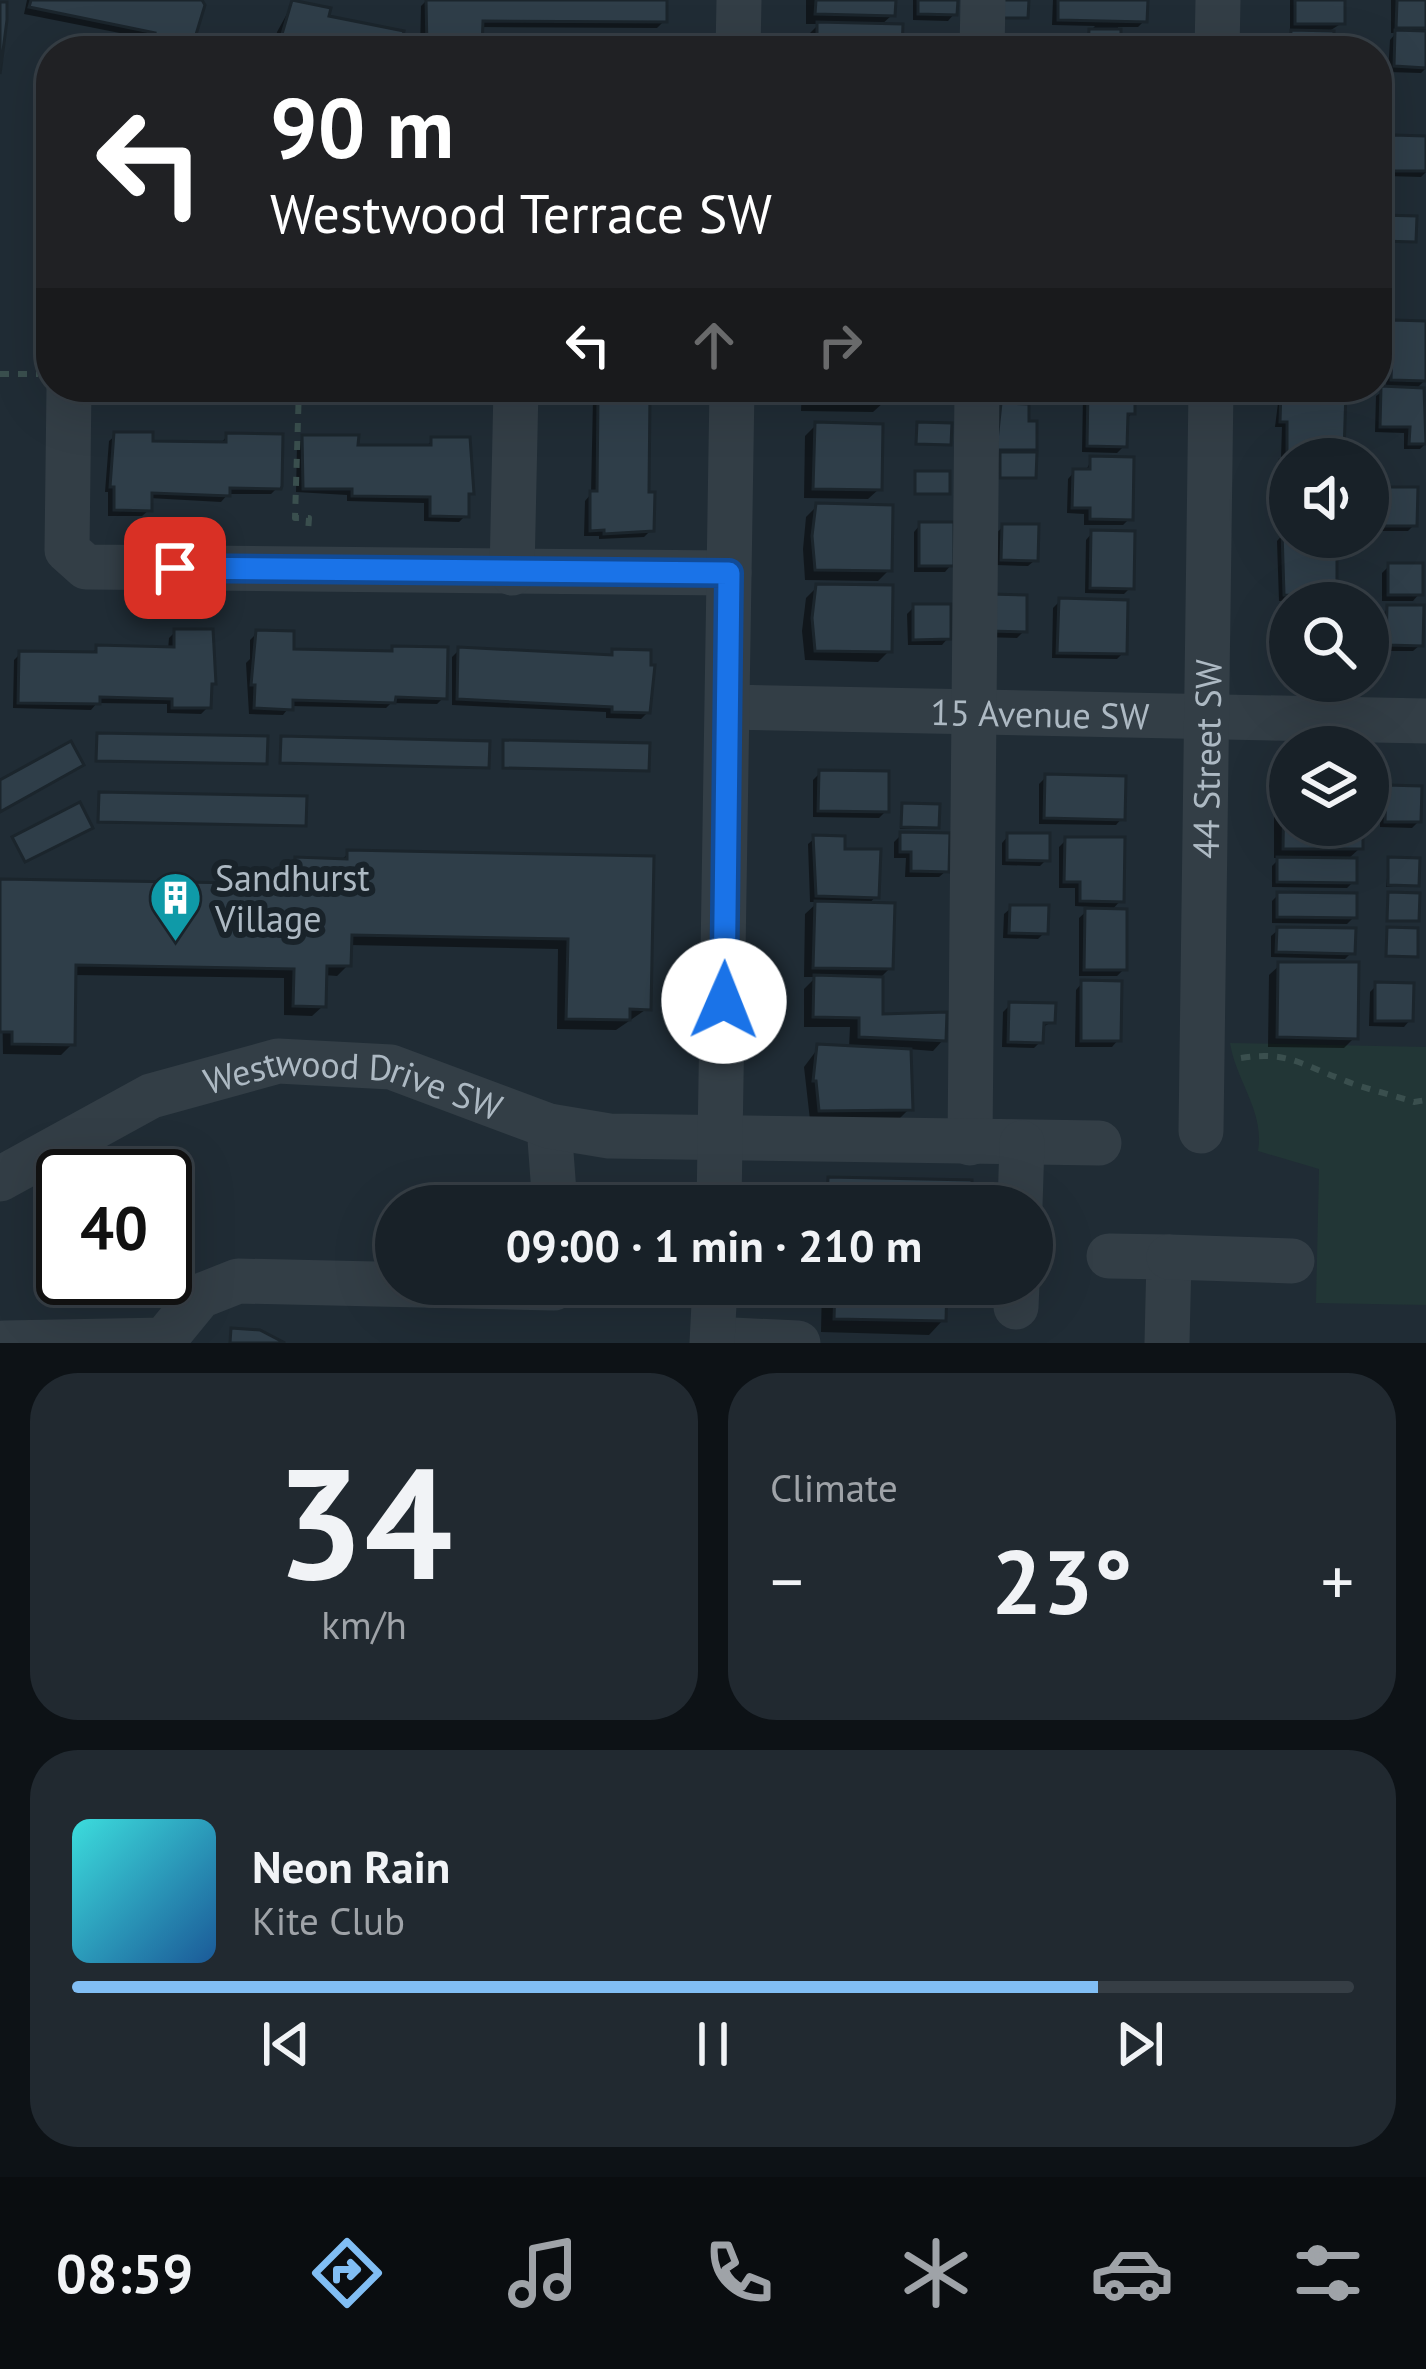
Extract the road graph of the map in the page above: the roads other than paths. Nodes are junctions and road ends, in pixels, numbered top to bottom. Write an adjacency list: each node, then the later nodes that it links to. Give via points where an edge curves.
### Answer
1 (739, 0): 4 (street)
2 (982, 0): 5 (street)
3 (1218, 0): 6 (street)
4 (738, 36)
5 (982, 36)
6 (1217, 36)
7 (69, 402): 12 (street, via 67,550 86,567)
8 (516, 402): 12 (street)
9 (732, 402): 13 (street)
10 (977, 402): 15 (street)
11 (1211, 402): 16 (street, 44 Street SW)
12 (512, 573): 13 (street)
13 (729, 573): 14 (street)
14 (728, 707): 15 (street, 15 Avenue SW); 20 (street)
15 (972, 712): 16 (street, 15 Avenue SW); 21 (street)
16 (1206, 717): 17 (street, 15 Avenue SW); 19 (street, 44 Street SW)
17 (1426, 721)
18 (549, 1126): 20 (street, Westwood Drive SW); 24 (street, Westwood Drive SW, via 391,1067 278,1061 151,1096); 25 (street)
19 (1201, 1131)
20 (722, 1140): 21 (street, Westwood Drive SW); 26 (street)
21 (970, 1143): 22 (street, Westwood Drive SW)
22 (1022, 1143): 23 (street, Westwood Drive SW); 27 (street)
23 (1099, 1143)
24 (0, 1179)
25 (553, 1185)
26 (720, 1185)
27 (1021, 1185)
28 (1109, 1256): 29 (street)
29 (1169, 1257): 30 (street); 36 (street)
30 (1292, 1261)
31 (375, 1285): 34 (street, via 238,1282 200,1297 164,1340)
32 (715, 1305): 33 (street)
33 (712, 1341): 35 (street)
34 (4, 1343)
35 (798, 1343)
36 (1167, 1343)

